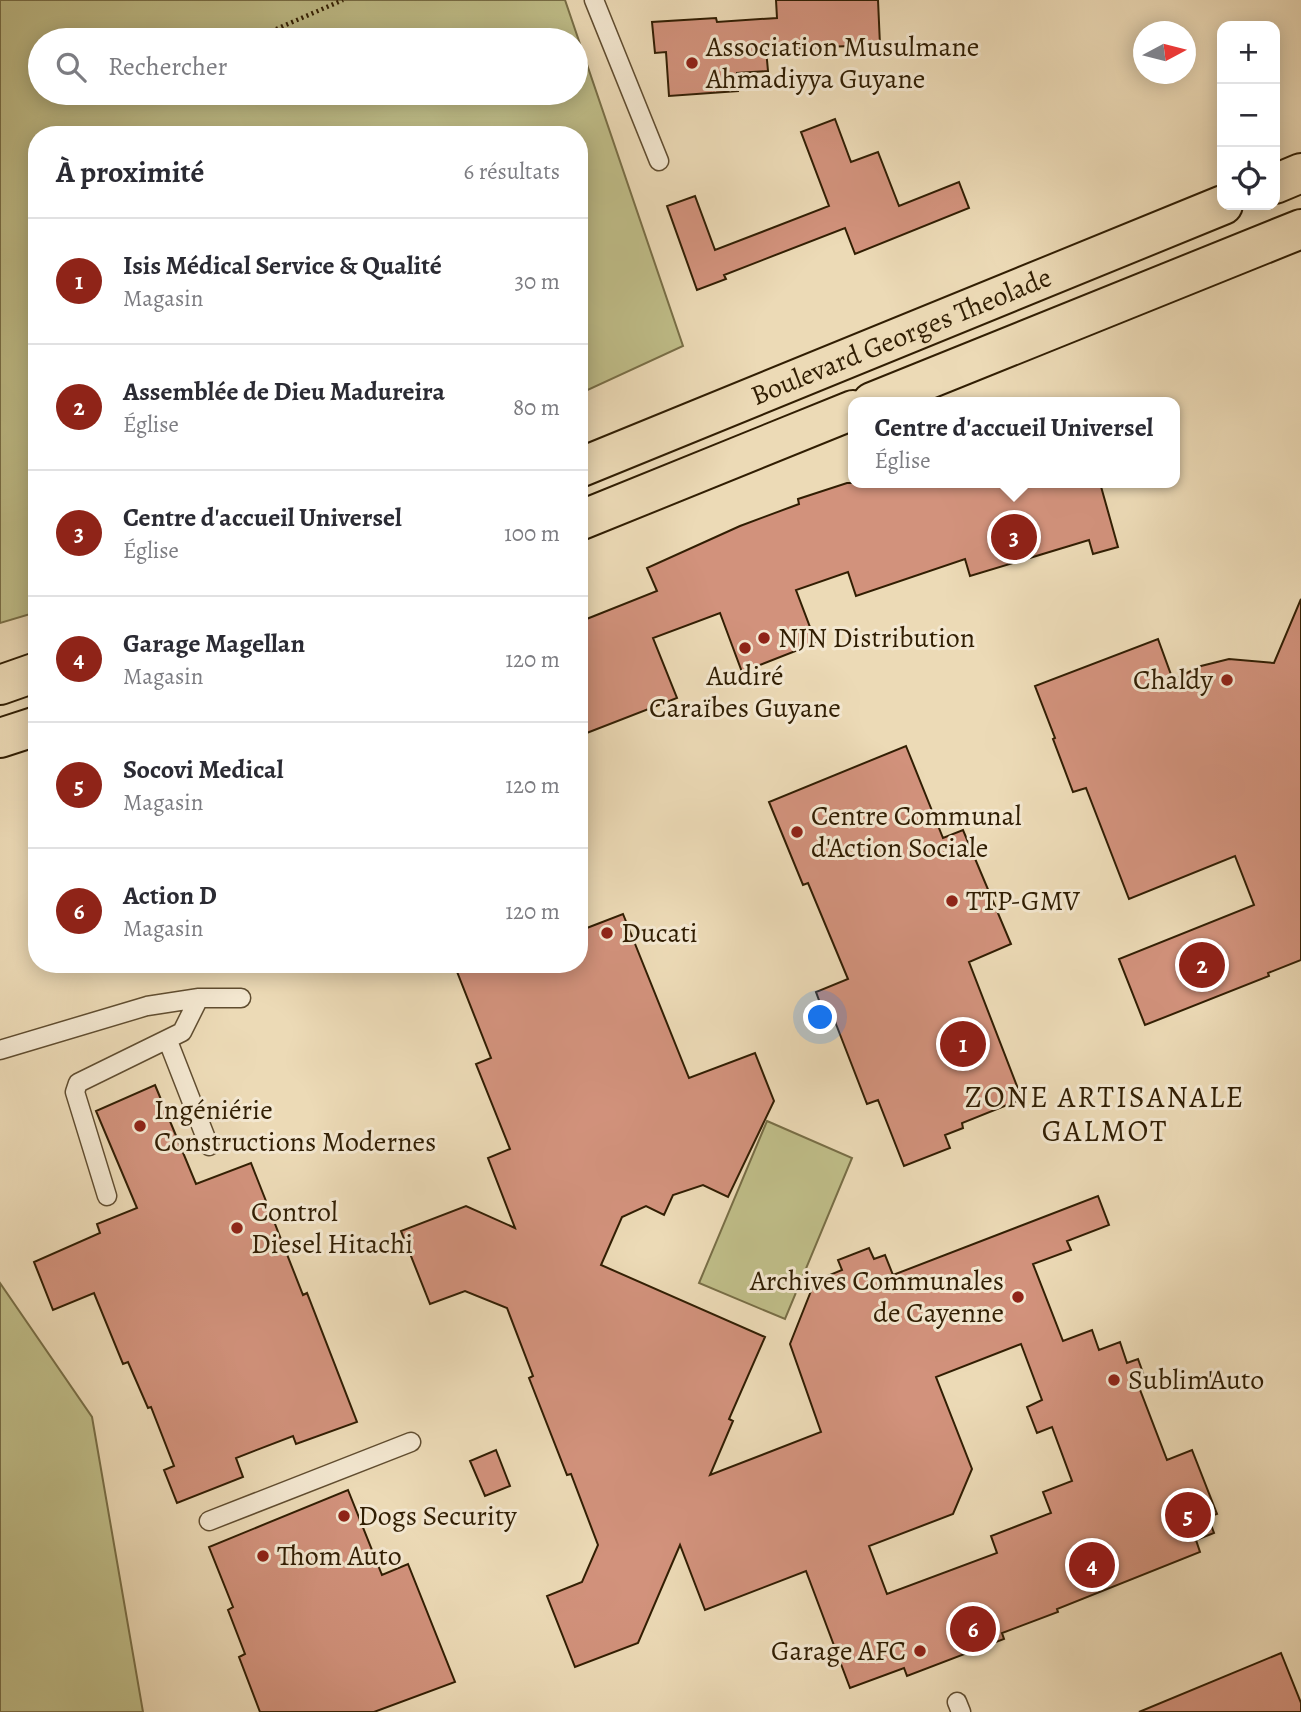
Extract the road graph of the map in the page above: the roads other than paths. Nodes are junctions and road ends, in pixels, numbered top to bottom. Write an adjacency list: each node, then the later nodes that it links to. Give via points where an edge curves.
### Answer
1 (594, 0): 2 (lane)
2 (659, 161)
3 (1301, 173): 4 (main road)
4 (1280, 182)
5 (1217, 207): 9 (main road, Boulevard Georges Theolade)
6 (1301, 229): 7 (main road, Boulevard Georges Theolade)
7 (884, 397)
8 (848, 412): 10 (main road, Boulevard Georges Theolade)
9 (588, 464)
10 (588, 517)
11 (28, 676): 12 (main road)
12 (0, 685)
13 (28, 729): 14 (main road)
14 (0, 738)
15 (199, 998): 16 (lane); 17 (lane, via 183,1032); 18 (lane, via 147,1006)
16 (241, 998)
17 (168, 1041): 19 (lane); 20 (lane, via 78,1083 75,1092)
18 (0, 1050)
19 (209, 1146)
20 (107, 1196)
21 (411, 1442): 22 (lane)
22 (209, 1521)

